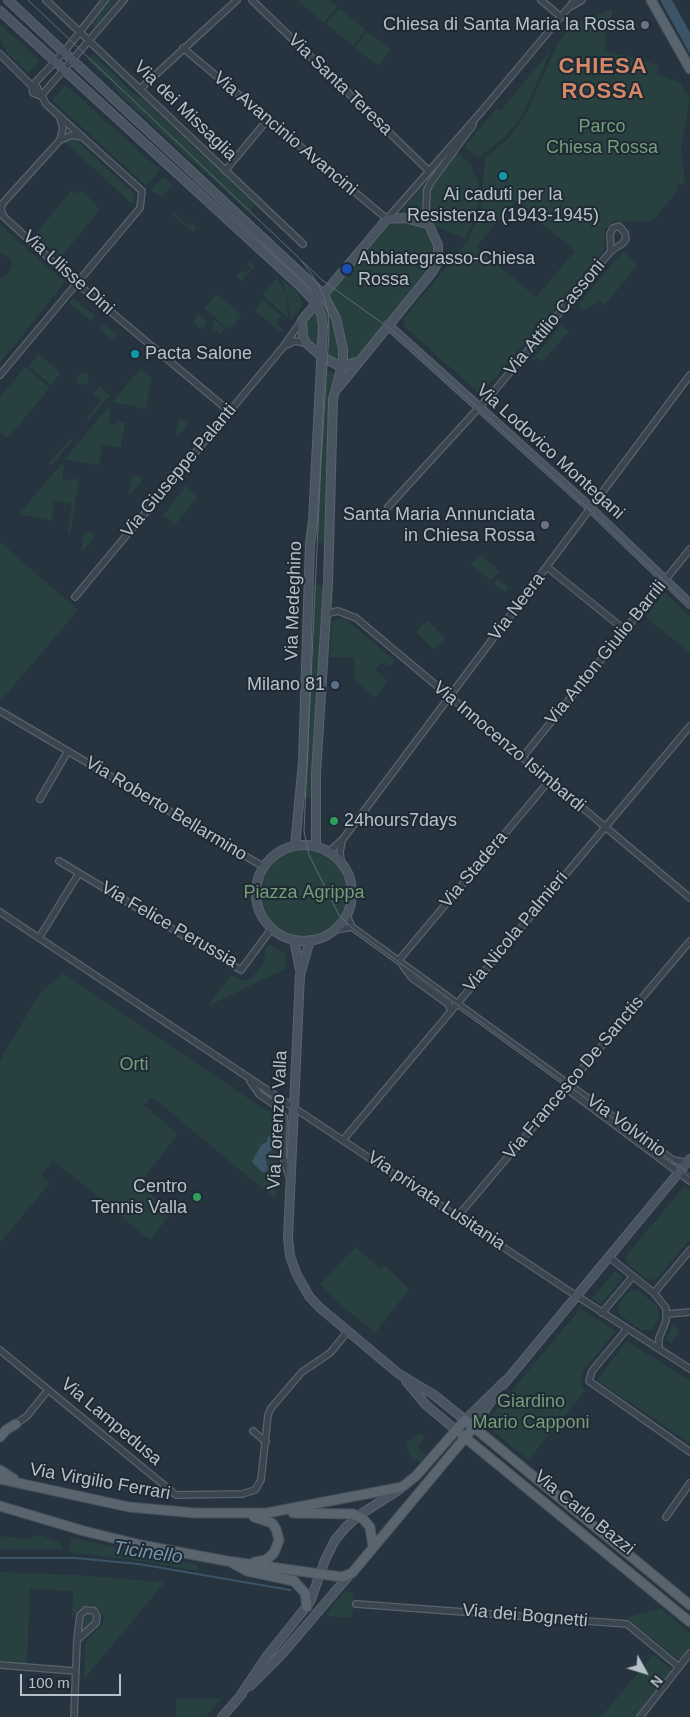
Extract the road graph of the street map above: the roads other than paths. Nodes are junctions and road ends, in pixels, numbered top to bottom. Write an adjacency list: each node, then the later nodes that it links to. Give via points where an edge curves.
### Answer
1 (8, 0): 17 (main road)
2 (46, 0): 14 (street, Via dei Missaglia)
3 (105, 0): 14 (street)
4 (124, 0): 15 (street)
5 (237, 0): 16 (street)
6 (252, 0): 32 (street, Via Santa Teresa)
7 (541, 0): 13 (street)
8 (575, 0): 11 (street)
9 (582, 0): 11 (street)
10 (651, 0): 21 (main road)
11 (568, 9): 13 (street)
12 (0, 11): 20 (main road)
13 (562, 17): 26 (street)
14 (80, 31): 15 (street, Via dei Missaglia); 17 (street)
15 (90, 41): 19 (street); 24 (street, Via dei Missaglia)
16 (183, 48): 24 (street); 28 (street, Via Avancinio Avancini)
17 (64, 52): 19 (main road); 20 (street)
18 (0, 54): 23 (street)
19 (73, 60): 22 (street); 38 (main road)
20 (55, 61): 22 (main road); 23 (street)
21 (690, 69)
22 (64, 70): 25 (street); 39 (main road)
23 (32, 86): 25 (street, via 37,87)
24 (140, 89): 31 (street, Via dei Missaglia)
25 (40, 96): 27 (street)
26 (482, 111): 32 (street); 34 (street, via 427,190)
27 (58, 115): 29 (street, via 64,128); 30 (street)
28 (268, 119): 31 (street); 33 (street, Via Avancinio Avancini)
29 (60, 140): 30 (street, via 72,134); 37 (street, Via Ulisse Dini, via 5,200 2,211)
30 (86, 140): 37 (street, via 142,191 140,208)
31 (225, 170): 35 (street, Via dei Missaglia)
32 (429, 171): 33 (street)
33 (387, 219): 34 (main road, via 406,218); 38 (main road)
34 (429, 225): 41 (main road, via 438,245 436,266)
35 (303, 244)
36 (611, 251): 50 (street, Via Attilio Cassoni)
37 (77, 284): 47 (street); 51 (street, Via Ulisse Dini)
38 (323, 294): 39 (main road); 46 (main road, Via Medeghino, via 341,332 344,349)
39 (316, 303): 40 (main road); 44 (main road, Via Medeghino, via 323,326)
40 (302, 320): 42 (main road); 43 (street, Via Giuseppe Palanti)
41 (388, 325): 45 (main road); 50 (main road, Via Lodovico Montegani)
42 (306, 343): 43 (street, via 295,341); 44 (main road)
43 (284, 346): 51 (street, Via Giuseppe Palanti)
44 (321, 356): 46 (main road); 70 (main road, Via Medeghino, via 310,542 303,753)
45 (356, 362): 46 (main road); 49 (main road)
46 (341, 367): 49 (main road, Via Medeghino)
47 (0, 375)
48 (690, 375): 53 (street, Via Neera)
49 (335, 390): 59 (main road, Via Medeghino)
50 (478, 407): 52 (street, Via Attilio Cassoni); 53 (main road, Via Lodovico Montegani)
51 (229, 411): 57 (street, Via Giuseppe Palanti)
52 (388, 507)
53 (590, 508): 55 (street, Via Neera); 56 (main road, Via Lodovico Montegani)
54 (690, 549): 56 (street, Via Anton Giulio Barrili)
55 (547, 567): 60 (street); 61 (street, Via Neera)
56 (665, 580): 58 (main road, Via Lodovico Montegani); 60 (street, Via Anton Giulio Barrili)
57 (74, 597)
58 (690, 604)
59 (325, 619): 61 (street, Via Innocenzo Isimbardi, via 334,611 356,618); 71 (main road, Via Medeghino, via 316,773)
60 (624, 630): 65 (street, Via Anton Giulio Barrili)
61 (450, 698): 65 (street, Via Innocenzo Isimbardi); 69 (street, Via Neera)
62 (0, 711): 64 (street, Via Roberto Bellarmino)
63 (690, 726): 68 (street, Via Nicola Palmieri)
64 (68, 751): 67 (street, Via Roberto Bellarmino); 75 (street, Via Roberto Bellarmino)
65 (522, 758): 66 (street, Via Innocenzo Isimbardi)
66 (549, 781): 68 (street, Via Innocenzo Isimbardi); 87 (street, Via Stadera)
67 (40, 799)
68 (605, 827): 77 (street, Via Innocenzo Isimbardi); 89 (street, Via Nicola Palmieri)
69 (343, 839): 72 (street, Via Neera); 74 (street)
70 (295, 846): 71 (main road); 75 (main road, via 280,852)
71 (316, 846): 72 (main road)
72 (329, 852): 74 (main road)
73 (59, 861): 76 (street, Via Felice Perussia)
74 (341, 862): 78 (main road, via 347,870 352,890)
75 (264, 867): 81 (main road, via 258,879 257,897 261,914)
76 (80, 873): 81 (street, Via Felice Perussia, via 241,970); 83 (street)
77 (690, 898)
78 (349, 910): 80 (street); 82 (main road)
79 (0, 912): 83 (street)
80 (352, 927): 82 (street); 87 (street, Via Volvinio)
81 (272, 928): 84 (main road)
82 (334, 930): 85 (main road)
83 (39, 938): 91 (street)
84 (294, 940): 85 (main road); 88 (main road, Via Lorenzo Valla)
85 (310, 940): 88 (main road, Via Lorenzo Valla)
86 (690, 941): 92 (street, Via Francesco De Sanctis)
87 (398, 960): 89 (street, Via Volvinio); 90 (street, Via Volvinio, via 416,981)
88 (300, 975): 93 (main road, Via Lorenzo Valla)
89 (457, 1003): 90 (street, Via Nicola Palmieri); 92 (street, Via Volvinio)
90 (449, 1007): 94 (street, Via Nicola Palmieri)
91 (247, 1078): 93 (street, Via privata Lusitania); 98 (street, via 259,1094 279,1108 284,1117 284,1157)
92 (568, 1084): 95 (street, Via Volvinio, via 673,1160); 96 (street, Via Volvinio, via 571,1092); 99 (street, Via Francesco De Sanctis)
93 (294, 1108): 94 (street, Via privata Lusitania); 98 (main road, Via Lorenzo Valla)
94 (343, 1140): 99 (street, Via privata Lusitania)
95 (689, 1162): 96 (main road)
96 (679, 1173): 97 (street, Via Volvinio); 101 (main road)
97 (690, 1181)
98 (290, 1182): 109 (main road, Via Lorenzo Valla, via 288,1242 293,1266 312,1300)
99 (458, 1216): 104 (street, Via privata Lusitania)
100 (690, 1250): 103 (street)
101 (609, 1256): 102 (street); 104 (main road)
102 (633, 1276): 103 (street); 106 (street)
103 (654, 1293): 107 (street, via 662,1300)
104 (576, 1296): 106 (street, Via privata Lusitania); 114 (main road)
105 (690, 1312): 107 (street)
106 (602, 1313): 108 (street, Via privata Lusitania)
107 (667, 1314): 110 (street)
108 (627, 1329): 110 (street, Via privata Lusitania); 125 (street, via 592,1371 589,1381)
109 (348, 1331): 113 (main road); 124 (street, Via Lampedusa, via 332,1351 302,1372 273,1406)
110 (659, 1348): 112 (street, Via privata Lusitania)
111 (0, 1350): 115 (street, Via Lampedusa)
112 (690, 1369)
113 (400, 1374): 116 (main road); 120 (main road, via 426,1405)
114 (505, 1381): 116 (main road); 119 (main road)
115 (48, 1390): 117 (street, via 27,1416); 124 (street, Via Lampedusa, via 176,1496 255,1490 261,1480)
116 (465, 1420): 119 (main road, Via Carlo Bazzi); 120 (main road)
117 (16, 1424): 118 (main road); 122 (main road)
118 (0, 1426)
119 (473, 1428): 123 (main road); 142 (main road, Via Carlo Bazzi)
120 (456, 1430): 123 (main road, Via Carlo Bazzi); 130 (main road)
121 (253, 1431): 124 (street)
122 (0, 1437)
123 (465, 1437): 136 (main road); 144 (main road, Via Carlo Bazzi)
124 (266, 1442)
125 (690, 1452)
126 (0, 1470): 129 (main road)
127 (0, 1479): 129 (main road, Via Virgilio Ferrari)
128 (690, 1483): 135 (street)
129 (30, 1486): 133 (main road, Via Virgilio Ferrari, via 129,1507)
130 (402, 1488): 132 (main road, Via Virgilio Ferrari); 134 (main road)
131 (0, 1506): 137 (main road, via 84,1532)
132 (267, 1513): 133 (main road, Via Virgilio Ferrari); 134 (main road, via 346,1512)
133 (233, 1514): 138 (main road, via 266,1520 279,1535 278,1548 270,1557)
134 (358, 1516): 136 (main road, via 370,1527); 140 (main road, via 335,1540)
135 (666, 1517)
136 (373, 1547): 139 (main road)
137 (227, 1561): 138 (main road); 143 (main road, via 247,1571 294,1580 306,1593)
138 (242, 1563): 140 (main road)
139 (352, 1573): 140 (main road, via 339,1577); 150 (main road, via 282,1654)
140 (320, 1575): 143 (main road)
141 (356, 1604): 148 (street, Via dei Bognetti, via 627,1624)
142 (690, 1605)
143 (307, 1607): 150 (main road, via 263,1661)
144 (690, 1622)
145 (77, 1640): 145 (street, via 96,1623 97,1616 90,1610 82,1611 80,1615); 149 (street)
146 (690, 1654): 148 (street)
147 (0, 1665): 149 (street)
148 (679, 1667): 153 (street)
149 (75, 1671): 151 (street)
150 (240, 1696): 152 (main road)
151 (74, 1717)
152 (222, 1717)
153 (640, 1717)

